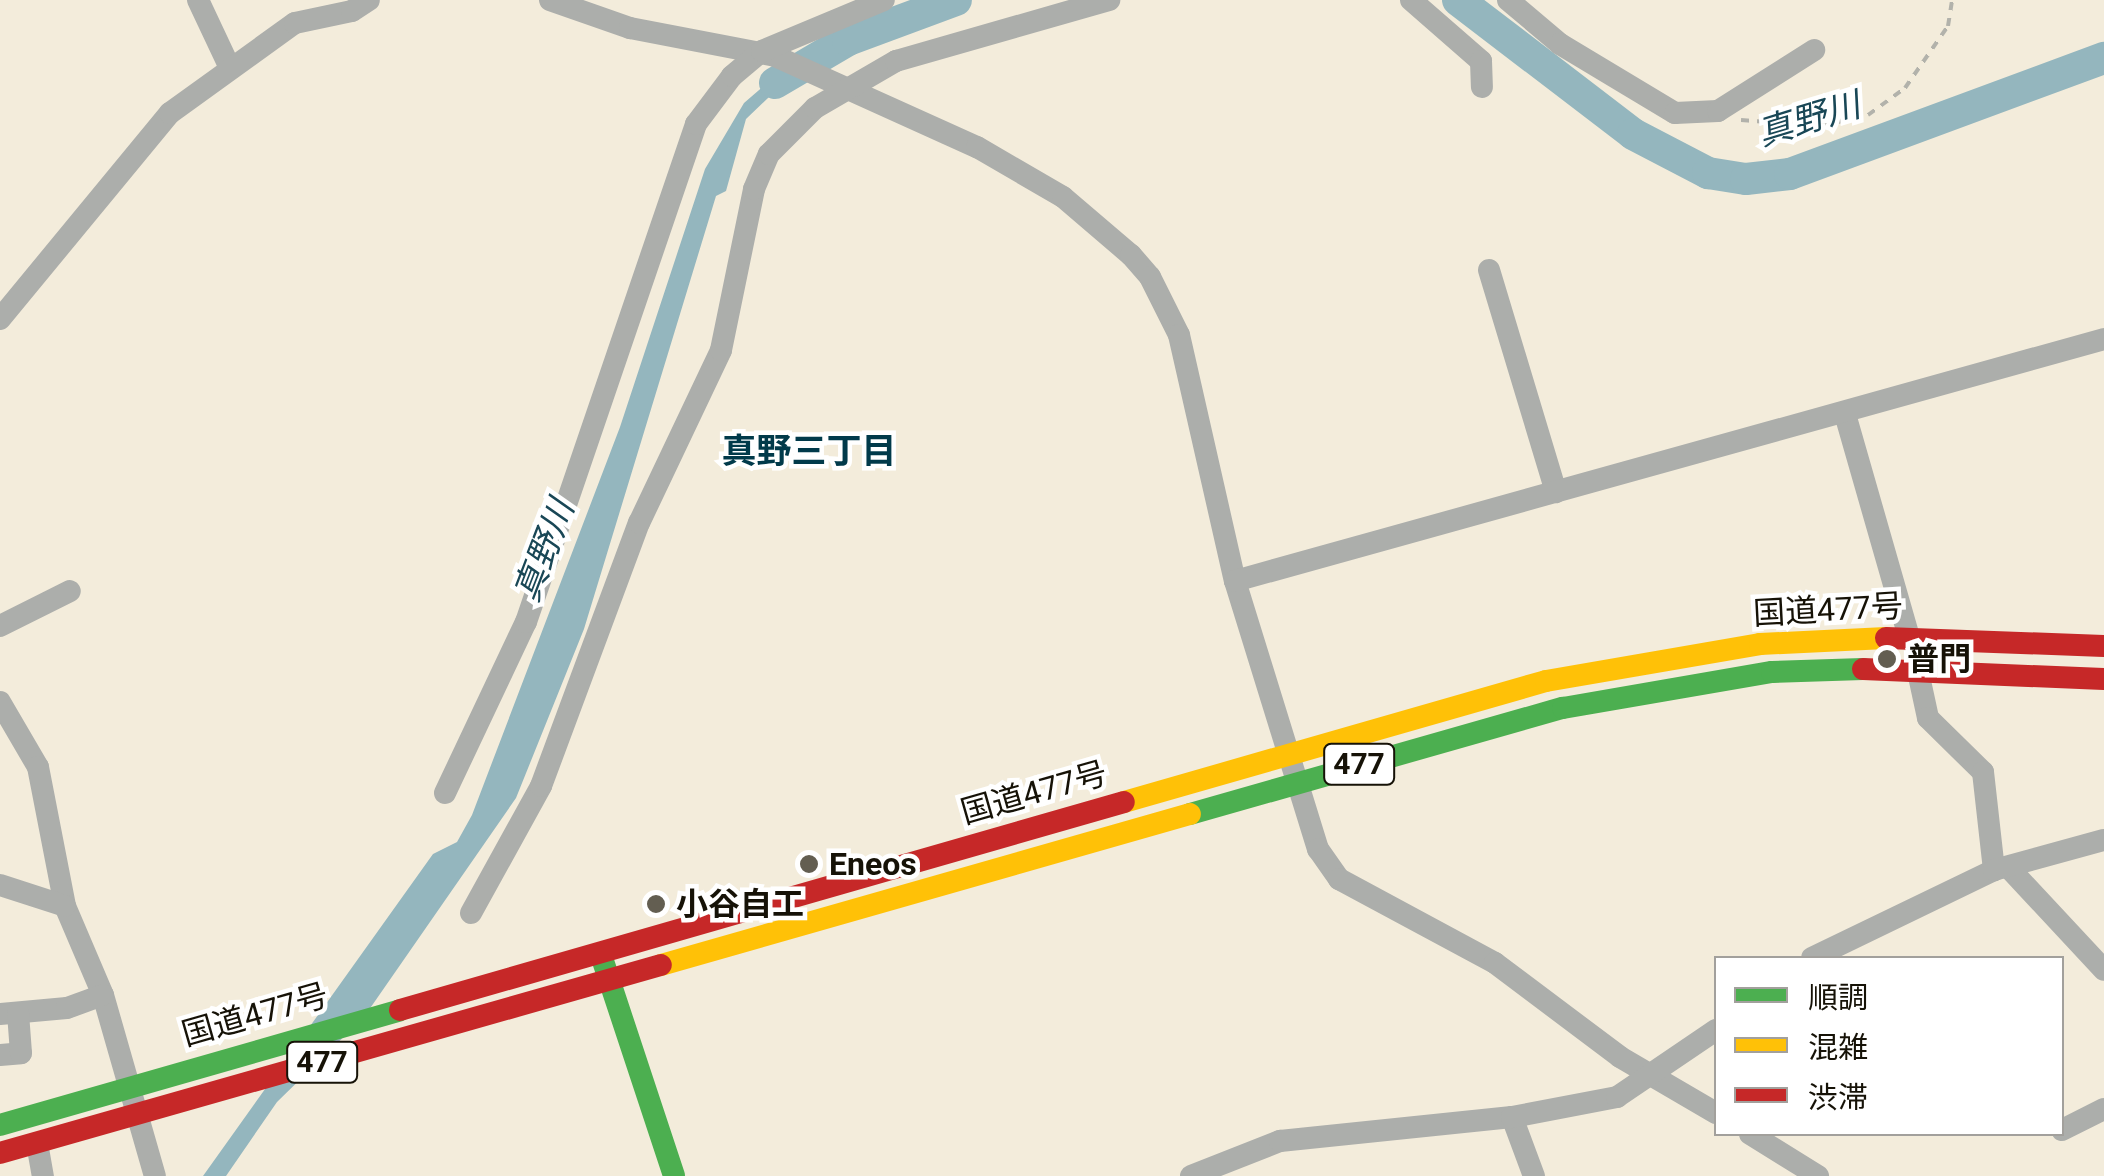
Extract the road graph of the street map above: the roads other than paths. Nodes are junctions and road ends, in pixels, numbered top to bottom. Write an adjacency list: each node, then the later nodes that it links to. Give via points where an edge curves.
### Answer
1 (198, 0): 10 (street)
2 (368, 0): 10 (street, via 352,11 294,23)
3 (550, 0): 9 (street, via 630,28)
4 (884, 0): 9 (street)
5 (1110, 0): 12 (street, via 896,61)
6 (1410, 0): 11 (street, via 1481,61)
7 (1508, 0): 8 (street, via 1560,44 1675,113 1718,111)
8 (1814, 50)
9 (768, 53): 12 (street); 28 (street, via 732,76 696,124 526,622)
10 (230, 68): 14 (street, via 142,142 68,244)
11 (1482, 87)
12 (844, 88): 18 (street, via 977,148 1063,196 1150,277 1179,335); 33 (street, via 769,154 754,190 721,350 639,523 541,786)
13 (1489, 270): 17 (street)
14 (0, 319)
15 (2104, 339): 16 (street)
16 (1844, 414): 17 (street); 21 (street)
17 (1556, 492): 18 (street)
18 (1235, 581): 26 (street)
19 (70, 592): 20 (street)
20 (0, 626)
21 (1909, 637): 22 (main road, 国道477号 / 477); 26 (main road, 国道477号 / 477, via 1760,644 1617,666)
22 (2104, 646)
23 (1917, 666): 24 (main road, 国道477号 / 477); 27 (main road, 国道477号 / 477, via 1772,672 1656,687); 30 (street, via 1928,718 1983,772)
24 (2104, 678)
25 (0, 702): 32 (street, via 38,767)
26 (1287, 753): 27 (street); 34 (main road, 国道477号 / 477)
27 (1298, 781): 37 (main road, 国道477号 / 477); 42 (street, via 1318,850 1339,879 1495,963 1620,1058)
28 (446, 792)
29 (2104, 840): 30 (street)
30 (2002, 869): 35 (street); 36 (street)
31 (0, 886): 32 (street)
32 (65, 906): 38 (street)
33 (471, 913)
34 (600, 952): 37 (main road); 43 (main road, 国道477号 / 477)
35 (1816, 956)
36 (2104, 970)
37 (609, 980): 46 (main road, 国道477号 / 477); 55 (main road)
38 (102, 995): 39 (street, via 67,1008); 43 (street)
39 (9, 1014): 41 (street, via 20,1053)
40 (1714, 1031): 42 (street)
41 (0, 1055)
42 (1653, 1074): 45 (street); 47 (street, via 1617,1096)
43 (131, 1086): 46 (street); 48 (main road, 国道477号 / 477)
44 (2104, 1109): 49 (street)
45 (1714, 1112)
46 (138, 1114): 51 (main road, 国道477号 / 477); 54 (street)
47 (1512, 1117): 56 (street, via 1280,1141); 57 (street)
48 (0, 1125)
49 (2064, 1129)
50 (1753, 1136): 58 (street)
51 (37, 1143): 52 (main road, 国道477号 / 477); 53 (street)
52 (0, 1153)
53 (42, 1176)
54 (155, 1176)
55 (674, 1176)
56 (1191, 1176)
57 (1534, 1176)
58 (1818, 1176)

